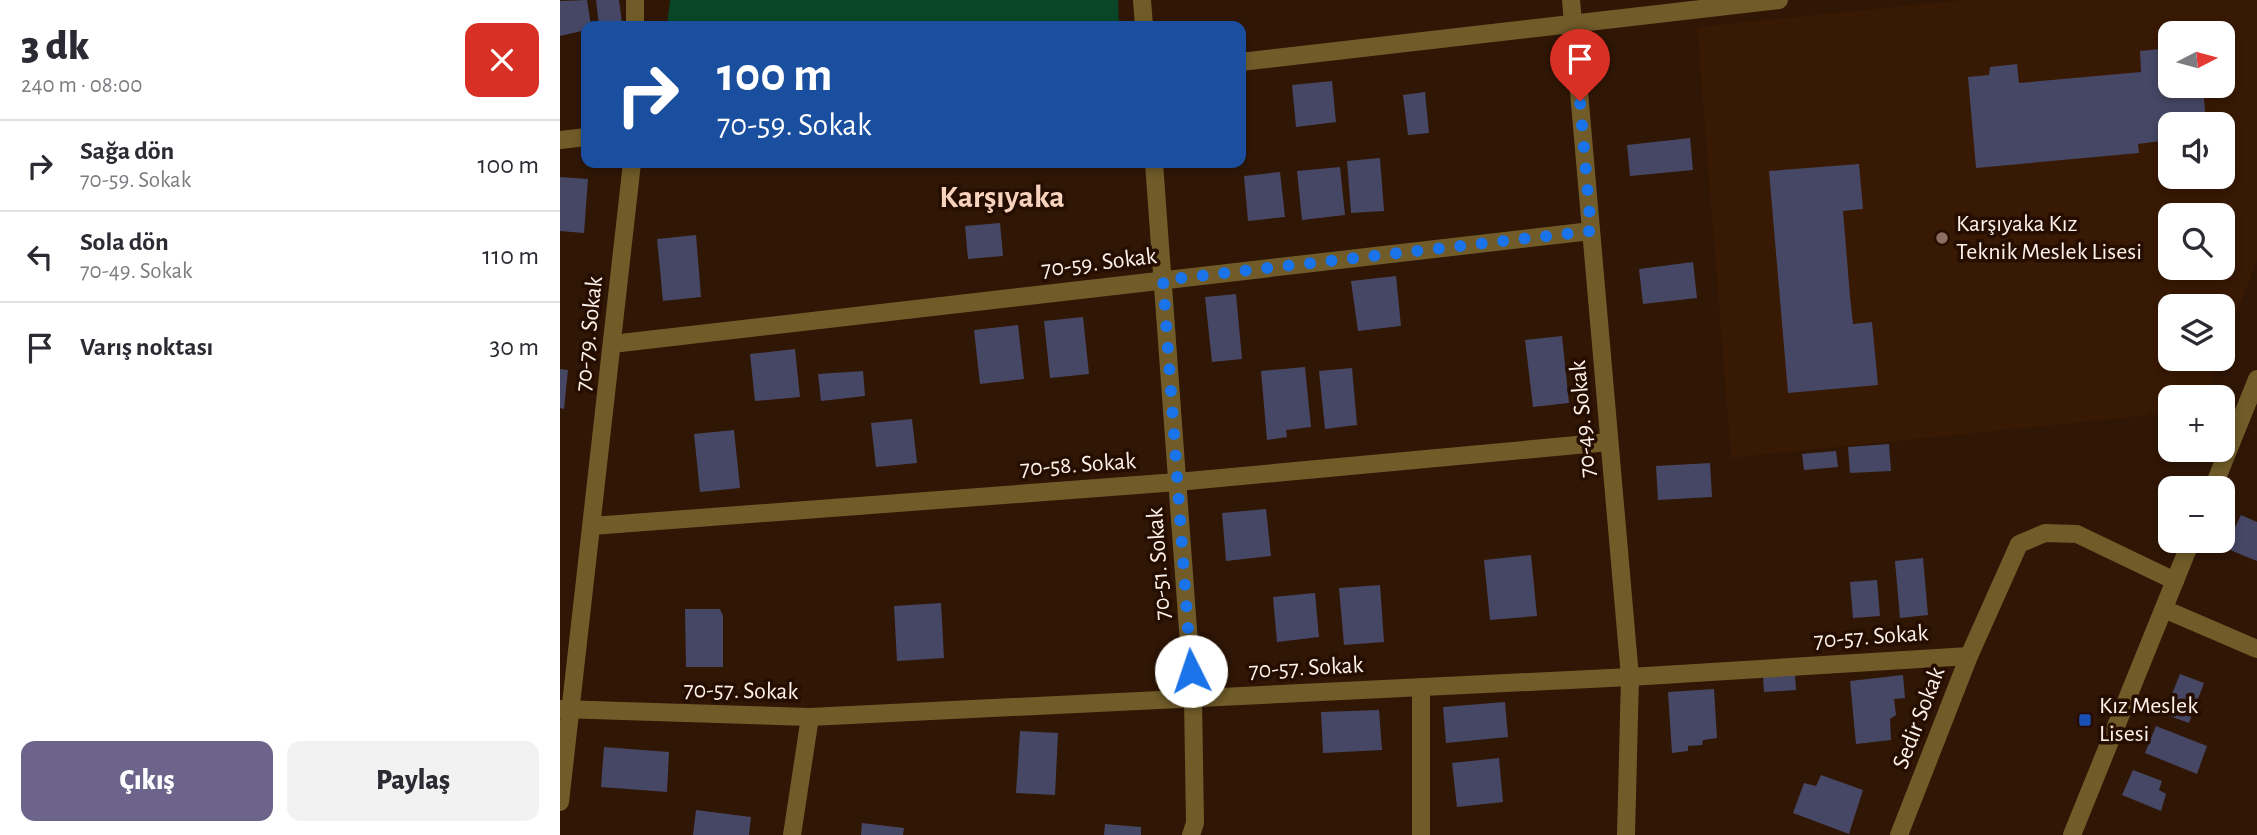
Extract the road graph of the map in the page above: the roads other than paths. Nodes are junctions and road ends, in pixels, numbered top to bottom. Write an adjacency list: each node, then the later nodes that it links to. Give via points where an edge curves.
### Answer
1 (635, 0): 5 (street)
2 (1142, 0): 6 (street)
3 (1571, 0): 7 (street, 70-49. Sokak)
4 (1779, 0): 7 (street)
5 (635, 21)
6 (1144, 21)
7 (1573, 23): 8 (street); 13 (street, 70-49. Sokak)
8 (1246, 61)
9 (581, 138): 10 (street)
10 (560, 140)
11 (631, 168): 15 (street, 70-79. Sokak)
12 (1154, 168): 14 (street, 70-51. Sokak)
13 (1591, 231): 14 (street, 70-59. Sokak); 17 (street, 70-49. Sokak)
14 (1163, 280): 15 (street, 70-59. Sokak); 19 (street, 70-51. Sokak)
15 (612, 344): 20 (street, 70-79. Sokak)
16 (2257, 379): 18 (street)
17 (1609, 443): 19 (street, 70-58. Sokak); 26 (street, 70-49. Sokak)
18 (2218, 476)
19 (1177, 482): 20 (street, 70-58. Sokak); 28 (street, 70-51. Sokak)
20 (592, 526): 29 (street, 70-79. Sokak)
21 (2186, 553): 22 (street)
22 (2175, 581): 23 (street); 25 (street, Sedir Sokak, via 2077,534 2045,533 2019,544)
23 (2164, 609): 24 (street); 37 (street)
24 (2257, 649)
25 (1969, 656): 26 (street, 70-57. Sokak); 36 (street, Sedir Sokak)
26 (1630, 677): 27 (street, 70-57. Sokak); 35 (street, 70-49. Sokak)
27 (1421, 687): 28 (street, 70-57. Sokak); 34 (street)
28 (1194, 698): 30 (street, 70-57. Sokak); 33 (street, 70-51. Sokak, via 1195,823)
29 (566, 710): 30 (street, 70-57. Sokak); 31 (street, 70-79. Sokak)
30 (810, 717): 32 (street)
31 (560, 803)
32 (792, 835)
33 (1191, 835)
34 (1421, 835)
35 (1626, 835)
36 (1899, 835)
37 (2071, 835)

